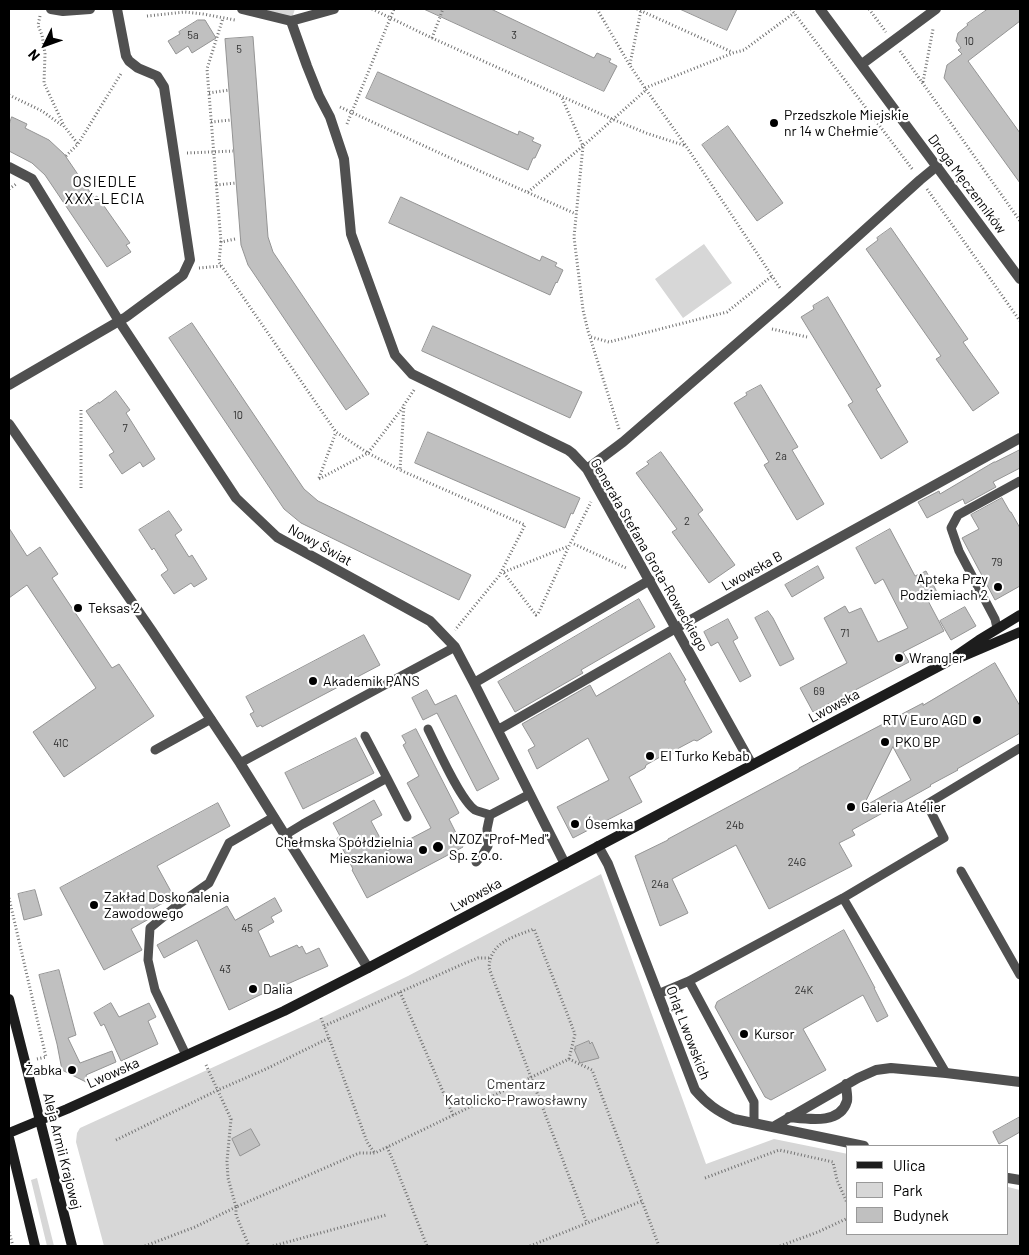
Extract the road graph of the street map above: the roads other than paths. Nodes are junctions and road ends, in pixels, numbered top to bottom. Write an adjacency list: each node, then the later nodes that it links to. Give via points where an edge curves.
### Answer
1 (51, 9): 2 (street)
2 (90, 9)
3 (117, 9): 13 (street, via 129,61 157,76 164,87 190,260 183,275)
4 (242, 9): 8 (street)
5 (334, 9): 8 (street)
6 (820, 9): 9 (street, Droga Męczenników)
7 (936, 9): 9 (street)
8 (291, 21): 17 (street, Generała Stefana Grota-Roweckiego, via 344,159 351,234 395,355 412,374 572,452)
9 (862, 64): 10 (street, Droga Męczenników)
10 (937, 166): 12 (street, Droga Męczenników); 17 (street, via 623,442)
11 (9, 167): 13 (street, Nowy Świat, via 32,179)
12 (1020, 279)
13 (119, 321): 14 (street); 24 (street, Nowy Świat, via 236,498 277,537 430,621)
14 (9, 385)
15 (9, 424): 27 (street)
16 (1020, 438): 21 (street, Lwowska B)
17 (587, 469): 19 (street, Generała Stefana Grota-Roweckiego)
18 (1020, 481): 22 (lane, via 958,514 951,528)
19 (649, 579): 21 (street, Generała Stefana Grota-Roweckiego); 26 (street)
20 (1020, 614): 22 (main road, Lwowska)
21 (676, 628): 29 (street, Lwowska B); 34 (street, Generała Stefana Grota-Roweckiego)
22 (998, 628): 25 (main road, Lwowska)
23 (1020, 632): 25 (main road, Lwowska)
24 (455, 647): 26 (street, Nowy Świat); 33 (lane)
25 (947, 662): 34 (main road, Lwowska)
26 (474, 683): 29 (street, Nowy Świat)
27 (211, 719): 32 (lane); 33 (street)
28 (428, 729): 37 (lane, via 463,797 475,810)
29 (498, 730): 36 (street, Nowy Świat)
30 (365, 736): 35 (lane)
31 (1020, 748): 45 (lane, via 927,804 944,838)
32 (155, 750)
33 (240, 763): 38 (street)
34 (752, 765): 41 (main road, Lwowska)
35 (387, 778): 39 (lane); 40 (lane)
36 (530, 794): 37 (lane); 43 (street, Nowy Świat)
37 (490, 815): 42 (lane, via 488,846)
38 (274, 816): 40 (street); 51 (lane, via 229,843 209,883 150,928 148,960 155,990)
39 (407, 817)
40 (285, 835): 46 (street)
41 (598, 846): 43 (main road, Lwowska); 49 (street, Orląt Lwowskich, via 608,864)
42 (476, 862)
43 (565, 864): 46 (main road, Lwowska)
44 (961, 871): 47 (lane)
45 (843, 898): 48 (lane); 52 (lane)
46 (368, 968): 51 (main road, Lwowska, via 284,1011)
47 (1020, 974)
48 (689, 981): 49 (lane); 57 (lane, via 754,1102)
49 (658, 994): 57 (street, Orląt Lwowskich, via 695,1090 718,1111 734,1119)
50 (9, 1000): 56 (main road, Aleja Armii Krajowej)
51 (186, 1055): 56 (main road, Lwowska)
52 (946, 1072): 53 (street); 54 (street, via 891,1068 876,1070)
53 (1020, 1082)
54 (846, 1084): 55 (street); 55 (street, via 847,1099 836,1116 809,1120)
55 (789, 1117): 58 (street)
56 (40, 1121): 59 (main road, Lwowska); 63 (main road, Aleja Armii Krajowej)
57 (754, 1123): 58 (street, Orląt Lwowskich)
58 (773, 1127): 61 (street, Orląt Lwowskich)
59 (9, 1133)
60 (9, 1138): 62 (main road)
61 (859, 1145)
62 (35, 1246)
63 (72, 1246)

